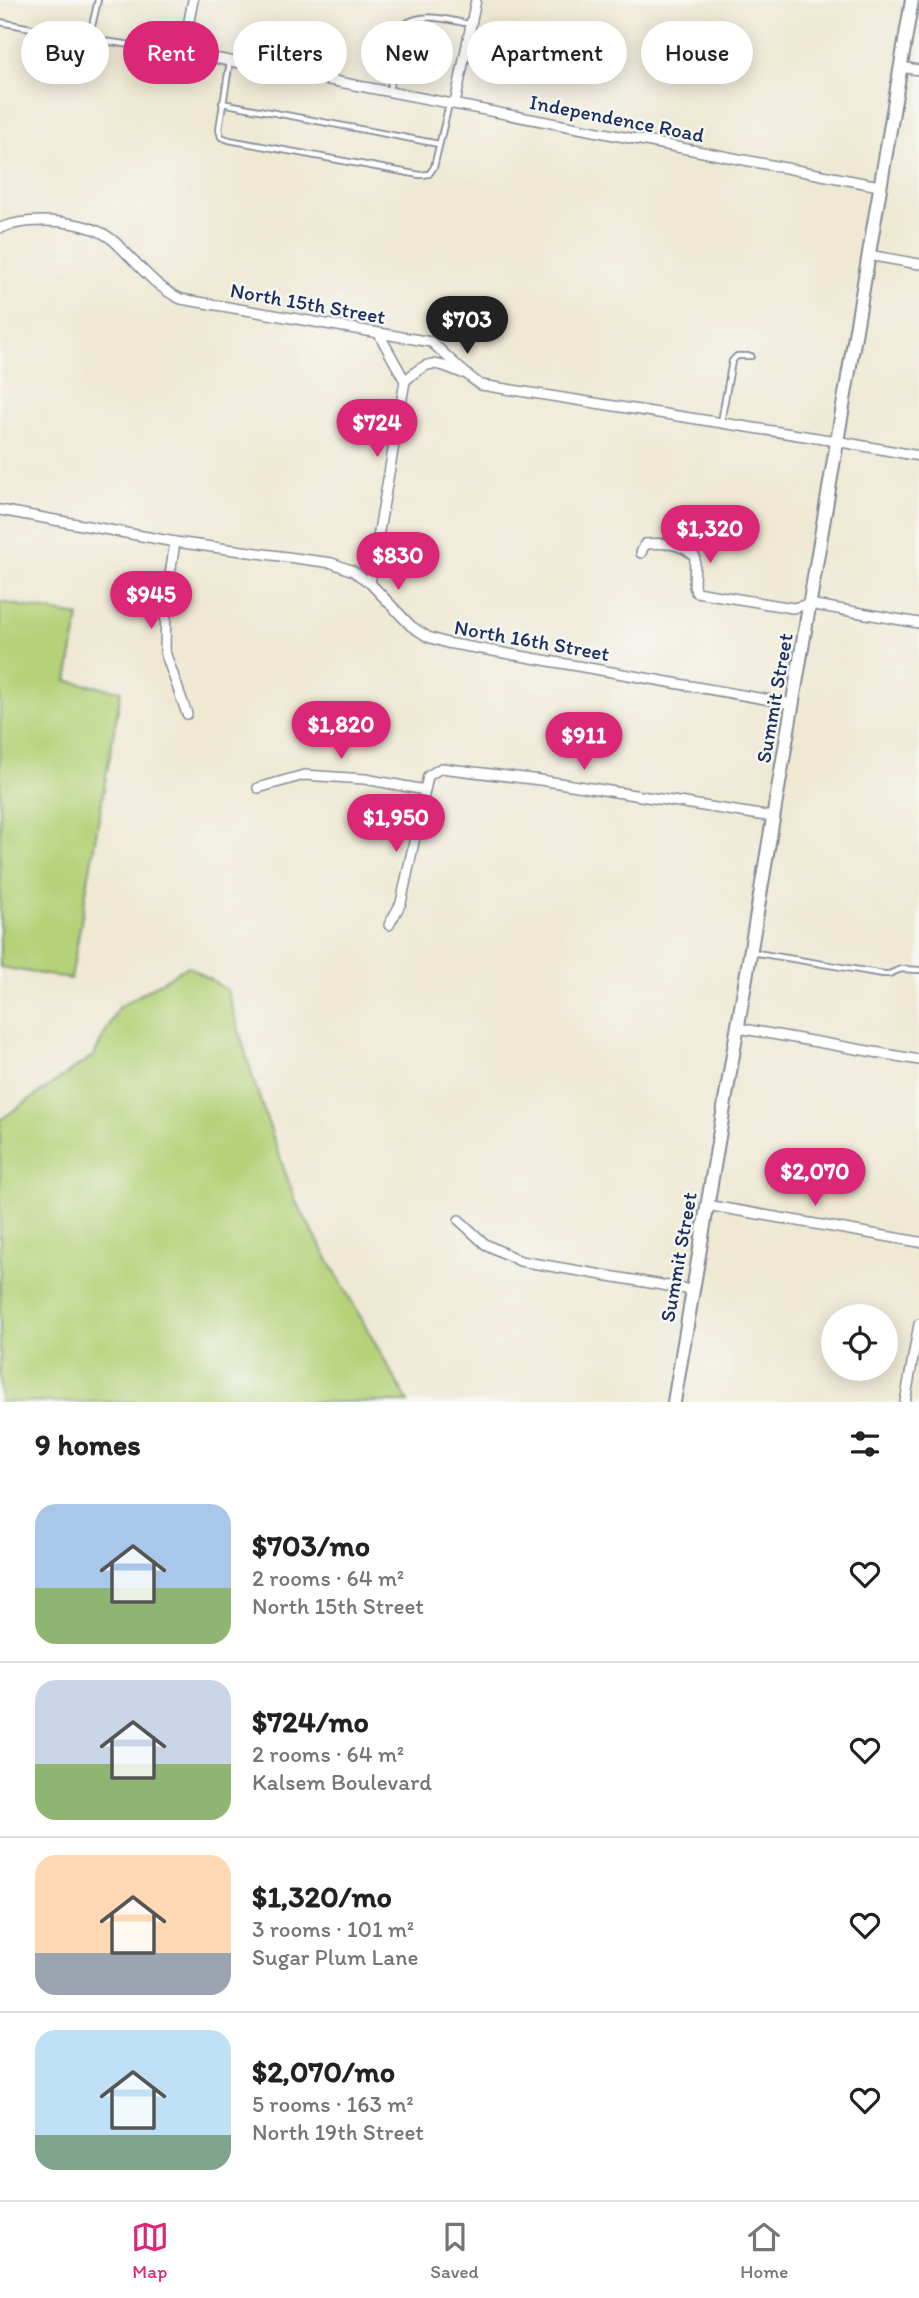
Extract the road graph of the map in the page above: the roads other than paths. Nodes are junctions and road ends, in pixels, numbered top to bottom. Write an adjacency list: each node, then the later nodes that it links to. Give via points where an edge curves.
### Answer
1 (97, 0): 5 (lane)
2 (193, 0): 6 (street)
3 (476, 0): 7 (street)
4 (912, 0): 14 (main road, Summit Street)
5 (93, 21)
6 (189, 21)
7 (472, 21)
8 (0, 22): 10 (lane)
9 (467, 23): 16 (lane, via 426,17 405,24)
10 (21, 26)
11 (467, 41): 18 (street)
12 (219, 59): 13 (street, Independence Road)
13 (230, 61): 16 (street, Independence Road); 17 (lane)
14 (900, 67): 15 (street); 20 (main road, Summit Street)
15 (919, 70)
16 (389, 91): 18 (street, Independence Road)
17 (222, 103): 19 (lane); 19 (lane, via 219,129 221,137 229,140 420,175 429,174 434,167)
18 (452, 104): 19 (lane); 20 (street, Independence Road)
19 (439, 144)
20 (879, 186): 22 (main road, Summit Street)
21 (0, 228): 24 (street, North 15th Street, via 37,221 91,228 113,240 152,280 181,299)
22 (868, 255): 23 (street); 29 (main road, Summit Street)
23 (919, 264)
24 (379, 334): 26 (street, North 15th Street, via 431,342); 27 (street)
25 (751, 356): 28 (lane, via 737,356 732,361)
26 (463, 373): 27 (street, via 436,362 421,365); 28 (street, North 15th Street, via 481,385)
27 (405, 380): 34 (street)
28 (721, 422): 29 (street, North 15th Street)
29 (836, 441): 30 (street, North 15th Street); 35 (main road, Summit Street)
30 (919, 456)
31 (0, 510): 32 (street, North 16th Street)
32 (175, 542): 34 (street, North 16th Street, via 332,564); 38 (street, via 166,601 165,652)
33 (641, 553): 35 (street, via 645,544 659,543 689,550 695,557 696,592 793,608)
34 (370, 583): 37 (street, North 16th Street, via 411,626 447,643)
35 (809, 604): 36 (street); 37 (main road, Summit Street)
36 (919, 622)
37 (793, 704): 41 (main road, Summit Street)
38 (187, 715)
39 (258, 788): 40 (street, via 304,775 365,779)
40 (425, 790): 41 (street, via 428,776 441,768); 42 (street, via 401,903)
41 (773, 817): 43 (main road, Summit Street)
42 (390, 925)
43 (751, 951): 44 (lane, via 883,974); 45 (main road, Summit Street)
44 (919, 970)
45 (738, 1028): 46 (street); 47 (main road, Summit Street)
46 (919, 1060)
47 (706, 1205): 49 (street); 50 (main road, Summit Street)
48 (459, 1220): 50 (street, via 485,1244 520,1261)
49 (919, 1242)
50 (692, 1290): 52 (main road, Summit Street)
51 (919, 1324): 53 (street)
52 (674, 1402)
53 (907, 1402)

